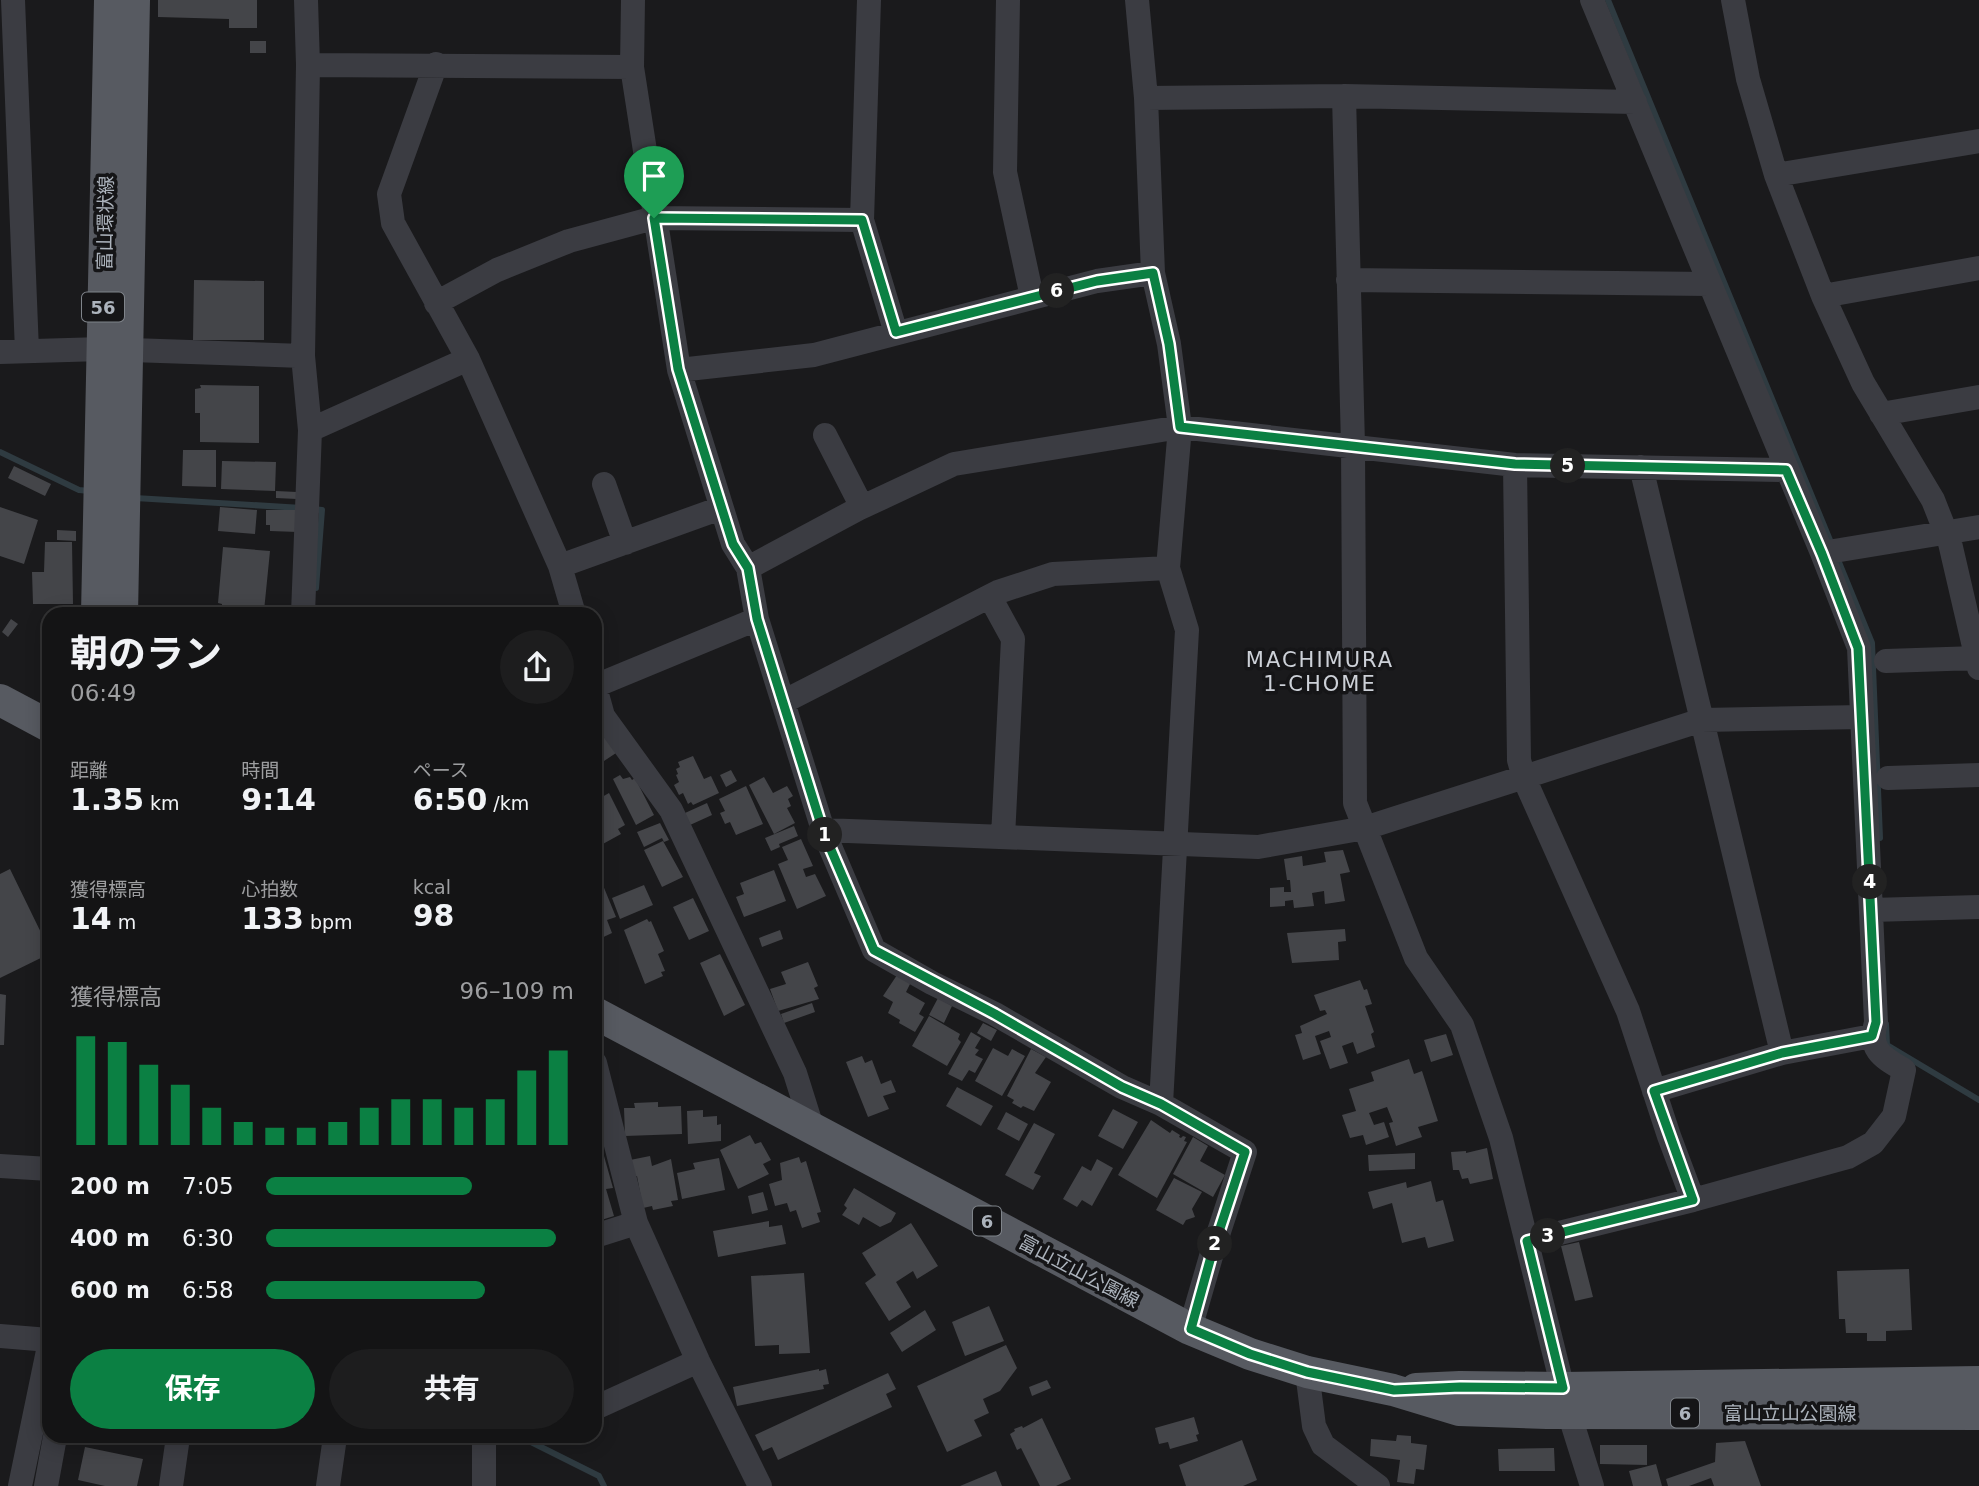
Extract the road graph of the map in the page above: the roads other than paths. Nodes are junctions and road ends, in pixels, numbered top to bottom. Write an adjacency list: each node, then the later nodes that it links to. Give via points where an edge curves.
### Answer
1 (13, 0): 17 (street)
2 (110, 0): 30 (main road, 富山環状線 / 56)
3 (134, 0): 30 (main road, 富山環状線 / 56)
4 (306, 0): 12 (street)
5 (633, 0): 13 (street)
6 (869, 0): 21 (street)
7 (1008, 0): 27 (street, via 1005,172)
8 (1137, 0): 15 (street)
9 (1592, 0): 16 (street)
10 (1733, 0): 19 (street, via 1748,79)
11 (436, 64): 12 (street); 13 (street); 28 (street, via 389,194 393,223)
12 (308, 65): 33 (street)
13 (632, 67): 20 (street)
14 (1344, 96): 15 (street); 16 (street); 24 (street)
15 (1146, 98): 23 (street)
16 (1635, 103): 25 (street)
17 (8, 117): 31 (street)
18 (1979, 141): 19 (street)
19 (1776, 175): 26 (street)
20 (654, 218): 21 (street); 28 (street, via 569,242 497,270); 35 (street)
21 (862, 220): 29 (street)
22 (1979, 268): 26 (street)
23 (1153, 273): 27 (street); 38 (street)
24 (1348, 280): 25 (street); 41 (street)
25 (1709, 284): 44 (street)
26 (1823, 296): 37 (street)
27 (1032, 298): 29 (street)
28 (436, 303): 34 (street)
29 (896, 332): 35 (street, via 814,355)
30 (115, 349): 31 (street); 33 (street); 56 (main road, 富山環状線 / 56); 57 (main road, 富山環状線 / 56)
31 (27, 351): 32 (street)
32 (0, 352)
33 (303, 356): 39 (street)
34 (468, 359): 39 (street); 52 (street)
35 (678, 369): 46 (street)
36 (1979, 397): 37 (street)
37 (1881, 414): 49 (street, via 1933,500)
38 (1180, 427): 41 (street); 47 (street, via 954,464); 54 (street)
39 (310, 430): 58 (street)
40 (825, 435): 47 (street)
41 (1353, 445): 42 (street); 73 (street, via 1355,803)
42 (1515, 464): 43 (street); 71 (street, via 1519,760)
43 (1641, 467): 44 (street); 68 (street)
44 (1786, 470): 51 (street)
45 (604, 484): 50 (street)
46 (721, 508): 50 (street); 53 (street, via 733,544)
47 (862, 508): 53 (street)
48 (1979, 527): 49 (street)
49 (1946, 533): 51 (street); 61 (street)
50 (625, 543): 52 (street)
51 (1822, 554): 67 (street, via 1858,648)
52 (560, 566): 59 (street)
53 (748, 568): 60 (street)
54 (1168, 568): 55 (street, via 1054,574); 76 (street, via 1187,630)
55 (990, 597): 65 (street); 75 (street, via 1013,639)
56 (97, 607)
57 (122, 607)
58 (303, 607)
59 (572, 607)
60 (757, 619): 63 (street); 65 (street)
61 (1977, 656): 62 (street)
62 (1886, 661)
63 (602, 683)
64 (0, 701): 69 (main road)
65 (783, 702): 74 (street)
66 (602, 712): 85 (street, via 671,810 795,1073)
67 (1862, 718): 68 (street); 78 (street)
68 (1702, 720): 71 (street); 81 (street)
69 (42, 722)
70 (1979, 775): 72 (street)
71 (1524, 778): 73 (street); 83 (street, via 1628,1012)
72 (1888, 778)
73 (1365, 828): 76 (street, via 1258,847); 91 (street, via 1416,958 1462,1025 1501,1138)
74 (823, 831): 75 (street); 84 (street, via 874,950)
75 (1003, 837): 76 (street)
76 (1175, 844): 84 (street)
77 (1979, 908): 78 (street)
78 (1871, 910): 80 (street, via 1876,1022)
79 (602, 1017): 85 (main road, 富山立山公園線 / 6)
80 (1872, 1036): 81 (street); 88 (street, via 1881,1056 1905,1070 1894,1116 1873,1143 1848,1157)
81 (1782, 1053): 83 (street)
82 (602, 1090): 89 (street)
83 (1654, 1091): 88 (street)
84 (1161, 1104): 92 (street, via 1245,1152)
85 (812, 1127): 92 (main road, 富山立山公園線 / 6)
86 (0, 1166): 87 (street)
87 (42, 1169)
88 (1693, 1200): 91 (street)
89 (636, 1223): 90 (street); 95 (street)
90 (602, 1234)
91 (1527, 1241): 99 (street)
92 (1191, 1329): 96 (main road, 富山立山公園線 / 6)
93 (0, 1336): 94 (street)
94 (42, 1339)
95 (698, 1362): 100 (street); 111 (street)
96 (1307, 1372): 99 (main road, 富山立山公園線 / 6, via 1394,1390 1460,1387); 112 (street, via 1314,1426 1323,1445)
97 (42, 1380): 106 (street)
98 (1979, 1382): 99 (main road, 富山立山公園線 / 6)
99 (1566, 1401): 101 (main road, 富山立山公園線 / 6); 113 (street)
100 (602, 1405)
101 (1979, 1414)
102 (54, 1443): 107 (street)
103 (177, 1443): 108 (street)
104 (334, 1443): 109 (street)
105 (484, 1443): 110 (street)
106 (20, 1486)
107 (46, 1486)
108 (172, 1486)
109 (328, 1486)
110 (484, 1486)
111 (760, 1486)
112 (1378, 1486)
113 (1592, 1486)

